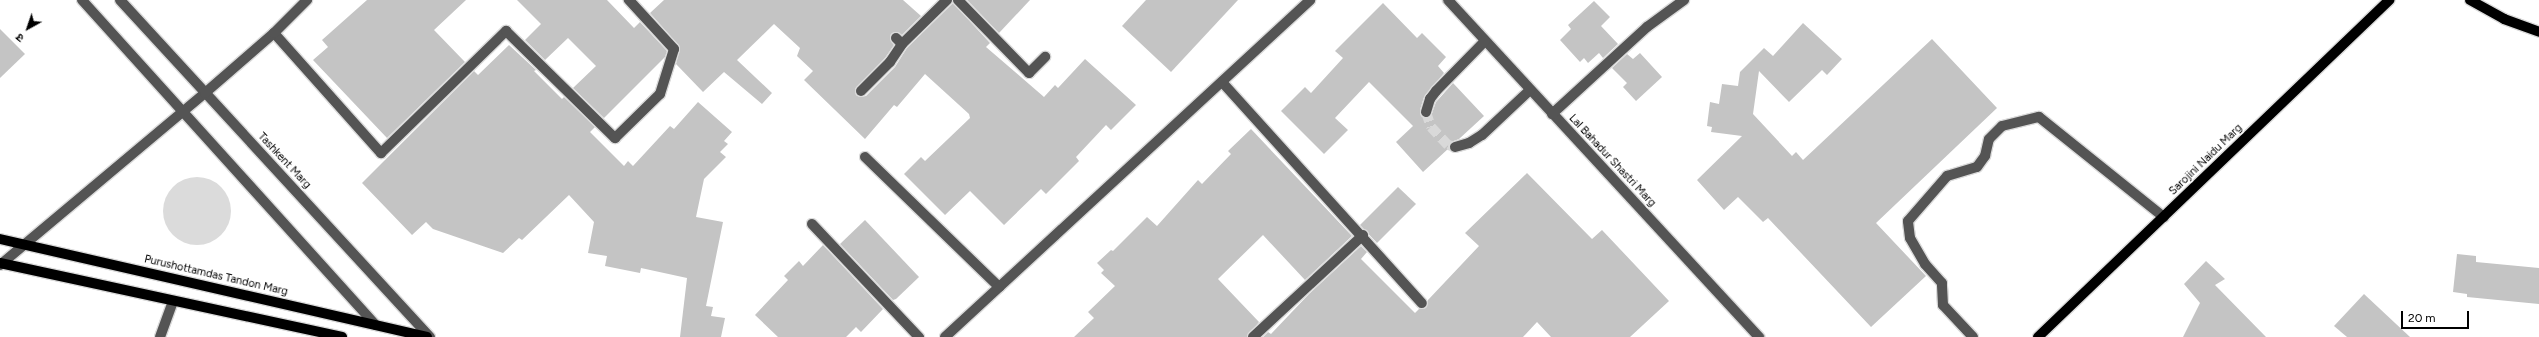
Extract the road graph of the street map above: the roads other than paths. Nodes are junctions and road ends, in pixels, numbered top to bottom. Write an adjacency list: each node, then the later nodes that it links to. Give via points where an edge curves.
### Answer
1 (82, 0): 20 (street)
2 (120, 0): 19 (street, Tashkent Marg)
3 (307, 0): 13 (street)
4 (629, 0): 13 (street, via 674,49 660,94 615,138 506,31 381,153)
5 (947, 0): 18 (street, via 899,41 890,62)
6 (958, 0): 15 (street, via 1029,73)
7 (1310, 0): 16 (street)
8 (1448, 0): 14 (street, Lal Bahadur Shastri Marg)
9 (1684, 0): 22 (street, via 1647,27)
10 (2390, 0): 25 (main road, Sarojini Naidu Marg)
11 (2470, 0): 12 (main road, via 2504,19)
12 (2539, 32)
13 (274, 33): 19 (street)
14 (1485, 41): 17 (street, Lal Bahadur Shastri Marg); 21 (street, via 1436,91)
15 (1045, 57)
16 (1222, 82): 27 (street); 31 (street)
17 (1530, 90): 22 (street, Lal Bahadur Shastri Marg); 23 (street, via 1482,135 1469,143)
18 (861, 91)
19 (205, 93): 20 (street); 38 (street, Tashkent Marg)
20 (182, 110): 29 (street); 34 (street)
21 (1426, 112)
22 (1552, 114): 42 (street, Lal Bahadur Shastri Marg)
23 (1455, 146)
24 (865, 157): 31 (street)
25 (2164, 217): 43 (street, via 2039,117 2002,126 1989,139 1985,156 1977,167 1946,176 1908,221 1910,238 1925,264 1942,284 1943,305); 44 (main road, Sarojini Naidu Marg)
26 (812, 224): 39 (street)
27 (1363, 235): 33 (street); 41 (street)
28 (0, 239): 29 (main road, Purushottamdas Tandon Marg)
29 (24, 243): 30 (street); 34 (main road, Purushottamdas Tandon Marg)
30 (0, 264): 32 (main road)
31 (999, 287): 40 (street)
32 (173, 302): 35 (street); 36 (main road)
33 (1422, 303)
34 (376, 325): 37 (main road, Purushottamdas Tandon Marg)
35 (160, 337)
36 (342, 337)
37 (427, 337)
38 (430, 337)
39 (919, 337)
40 (945, 337)
41 (1253, 337)
42 (1759, 337)
43 (1973, 337)
44 (2038, 337)

